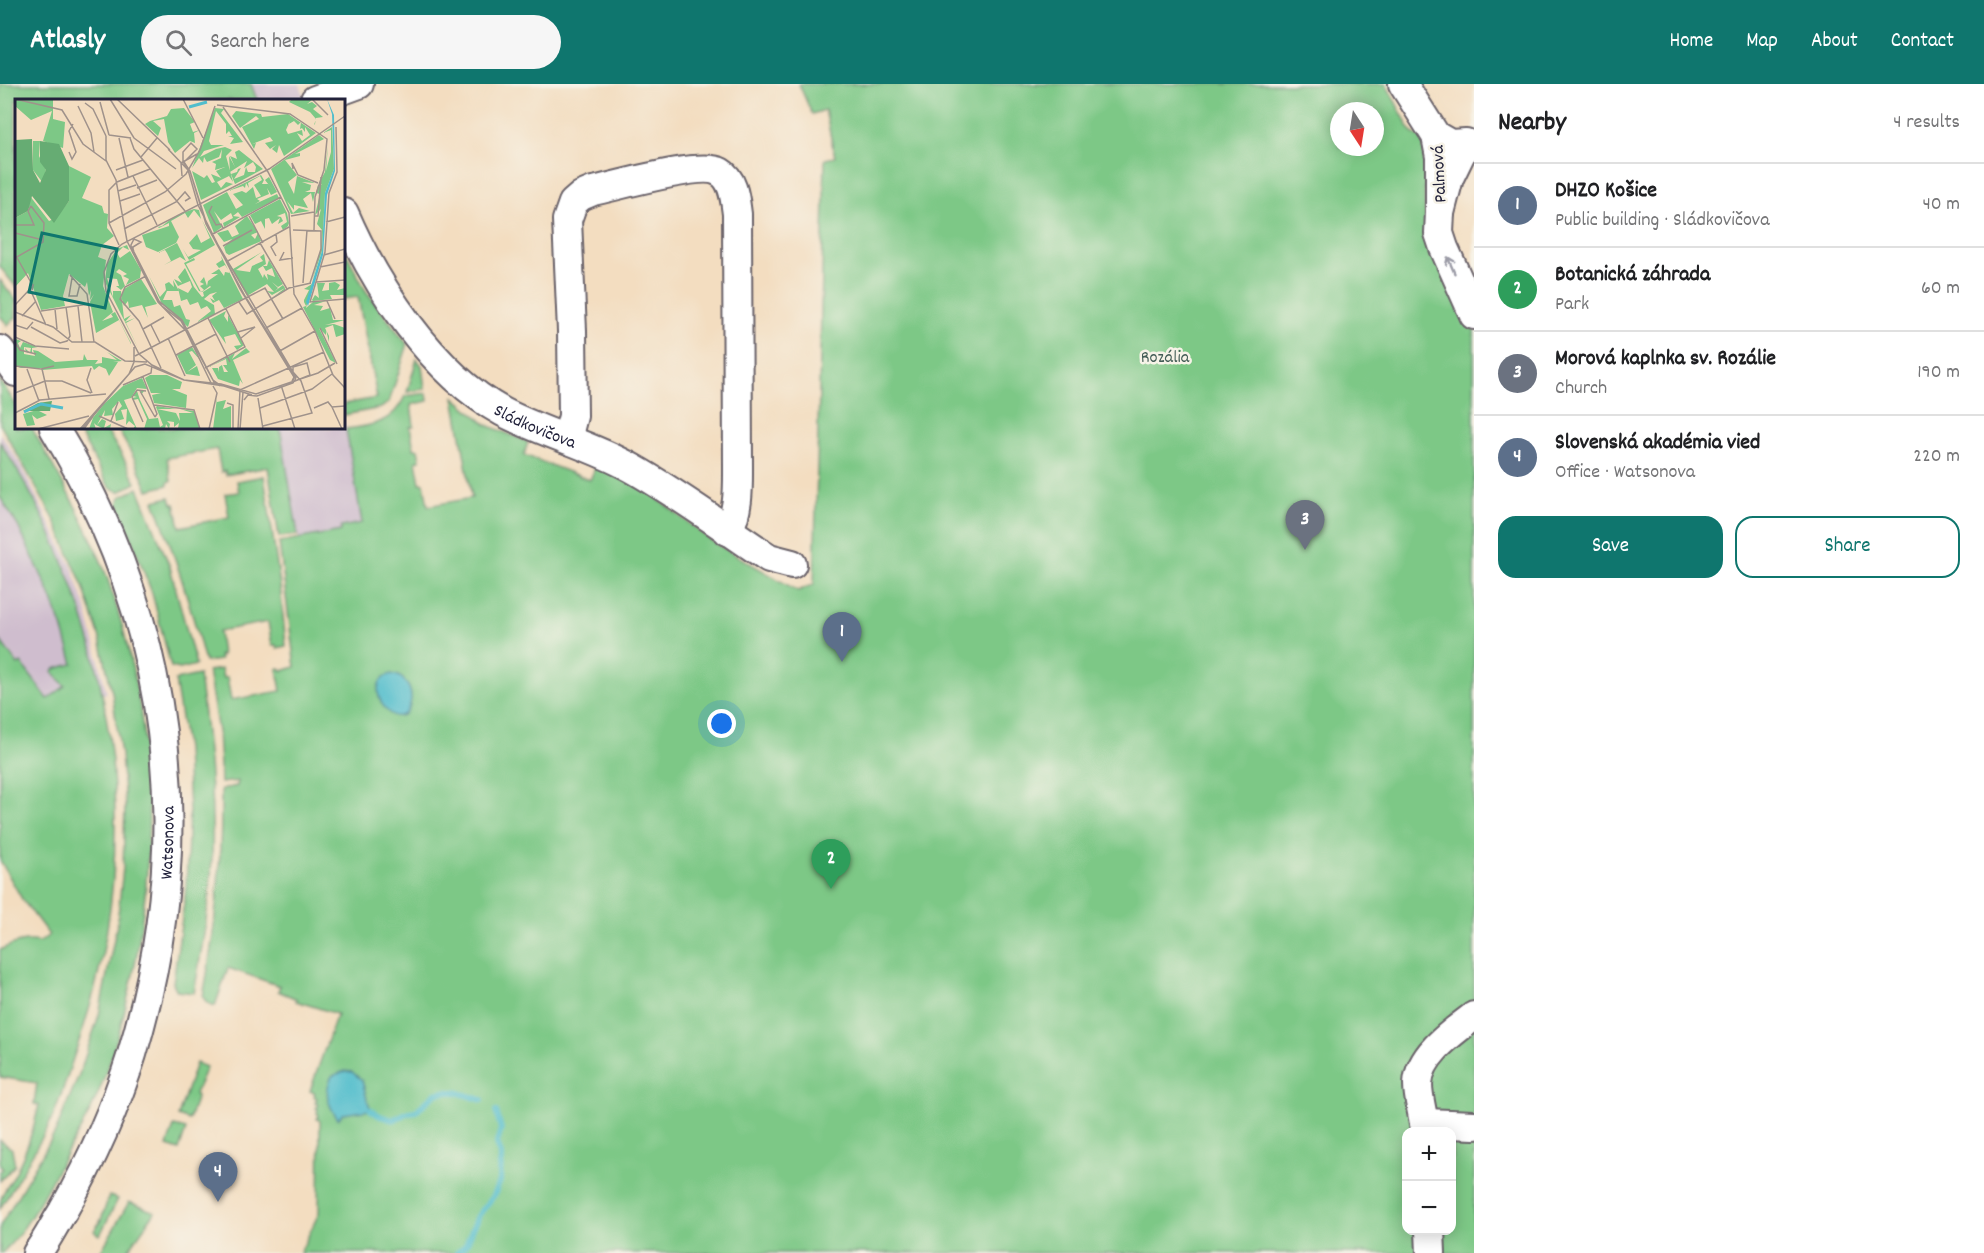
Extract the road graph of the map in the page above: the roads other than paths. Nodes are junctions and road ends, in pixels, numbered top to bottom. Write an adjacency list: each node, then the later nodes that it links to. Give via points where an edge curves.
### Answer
1 (300, 84): 4 (street)
2 (359, 84): 5 (street)
3 (1403, 84): 6 (street, Palmová)
4 (305, 99)
5 (318, 99)
6 (1436, 136): 7 (street, Palmová, via 1450,144); 8 (street, Palmová)
7 (1470, 137): 8 (street, Palmová, via 1449,178)
8 (1440, 213): 10 (street, Palmová, one-way to 8, via 1444,248 1439,233)
9 (345, 215): 14 (street, Sládkovičova, via 381,285 411,328 453,375 503,411)
10 (1474, 315)
11 (0, 350): 12 (street)
12 (15, 371)
13 (55, 429): 21 (street, Watsonova, via 106,525 136,606 162,729 168,822 159,934 140,1026 123,1082 85,1171)
14 (567, 439): 15 (street, Sládkovičova, via 631,468); 15 (street, via 573,417 567,230 573,203 593,191 682,171 719,171 730,182 737,214 737,506)
15 (728, 531): 16 (street, Sládkovičova, via 769,558)
16 (792, 564)
17 (1474, 1016): 19 (street, via 1444,1041 1422,1068 1418,1084)
18 (1474, 1125): 19 (street)
19 (1425, 1127)
20 (1430, 1235): 22 (street)
21 (37, 1253)
22 (1431, 1253)

